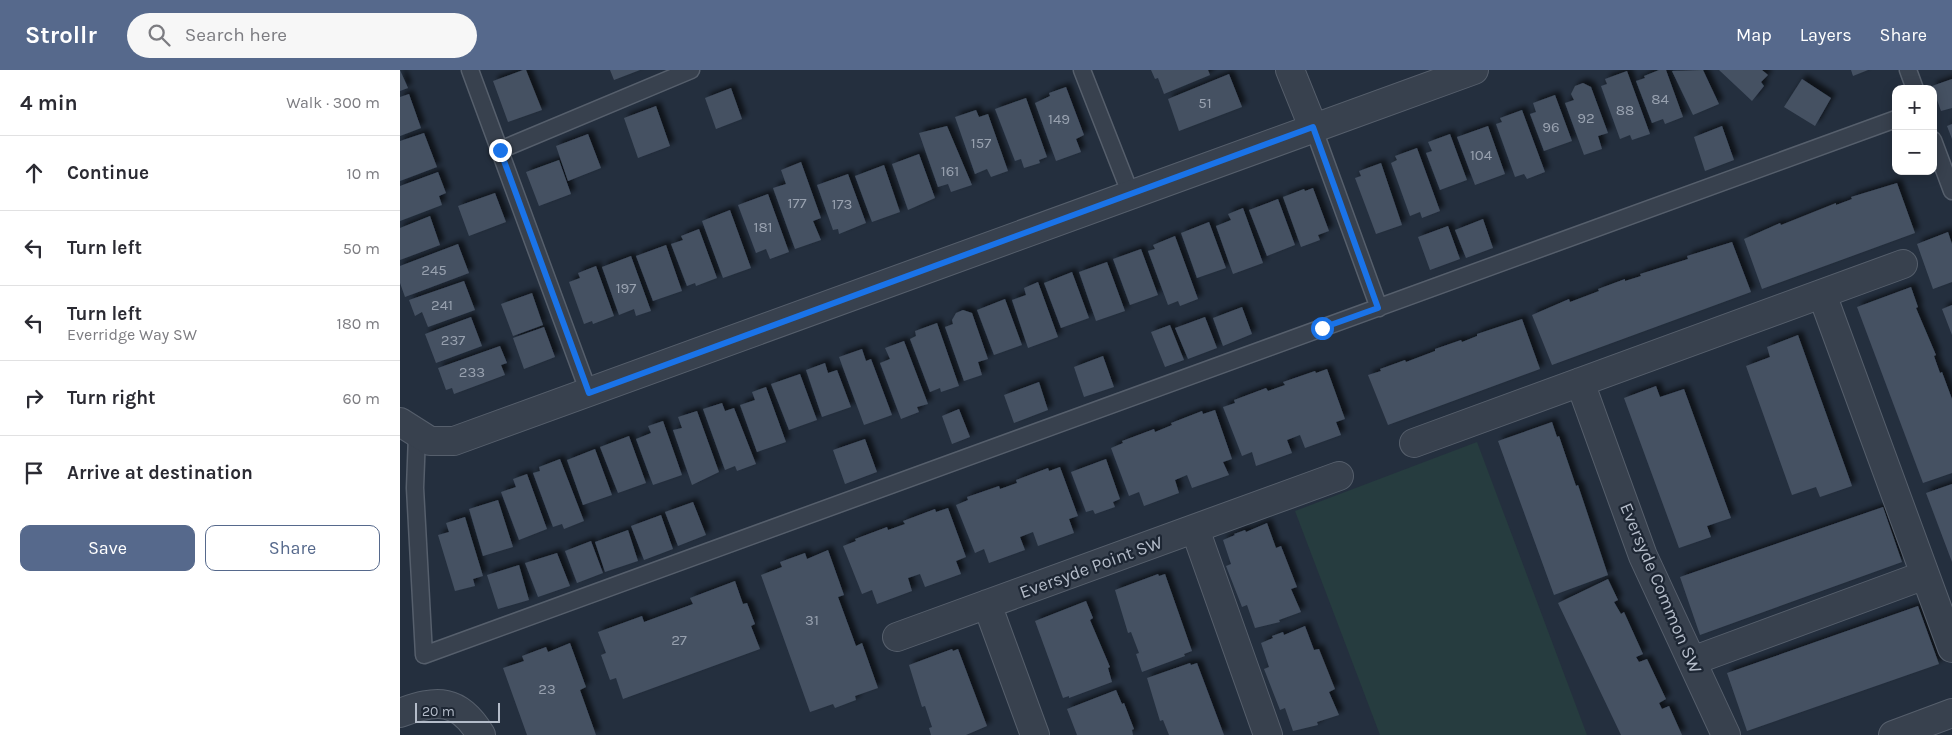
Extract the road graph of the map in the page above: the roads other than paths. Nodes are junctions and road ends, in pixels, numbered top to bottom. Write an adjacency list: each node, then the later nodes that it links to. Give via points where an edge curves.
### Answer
1 (470, 70): 10 (lane)
2 (691, 70): 10 (lane)
3 (1082, 70): 13 (lane)
4 (1290, 70): 9 (street)
5 (1474, 70): 9 (street)
6 (1908, 70): 7 (lane)
7 (1913, 85)
8 (1892, 120): 16 (lane)
9 (1313, 127): 13 (street); 16 (lane)
10 (500, 150): 18 (lane)
11 (1937, 151): 12 (lane)
12 (1952, 191)
13 (1131, 195): 18 (street)
14 (1902, 264): 15 (street)
15 (1822, 294): 17 (street); 23 (street)
16 (1378, 308): 19 (lane, via 424,655)
17 (1580, 382): 20 (street); 27 (street, Eversyde Common SW, via 1643,556)
18 (589, 393): 19 (street, via 454,441 430,441)
19 (409, 428)
20 (1414, 443)
21 (1339, 476): 22 (street, Eversyde Point SW)
22 (1195, 529): 24 (street, Eversyde Point SW); 32 (street)
23 (1925, 575): 26 (street); 27 (street)
24 (988, 604): 25 (street, Eversyde Point SW); 31 (street)
25 (897, 637)
26 (1952, 648)
27 (1692, 661): 33 (street, Eversyde Common SW)
28 (400, 713): 30 (street, via 438,703 454,706 464,713)
29 (1952, 713): 34 (street)
30 (481, 735)
31 (1035, 735)
32 (1268, 735)
33 (1726, 735)
34 (1893, 735)

